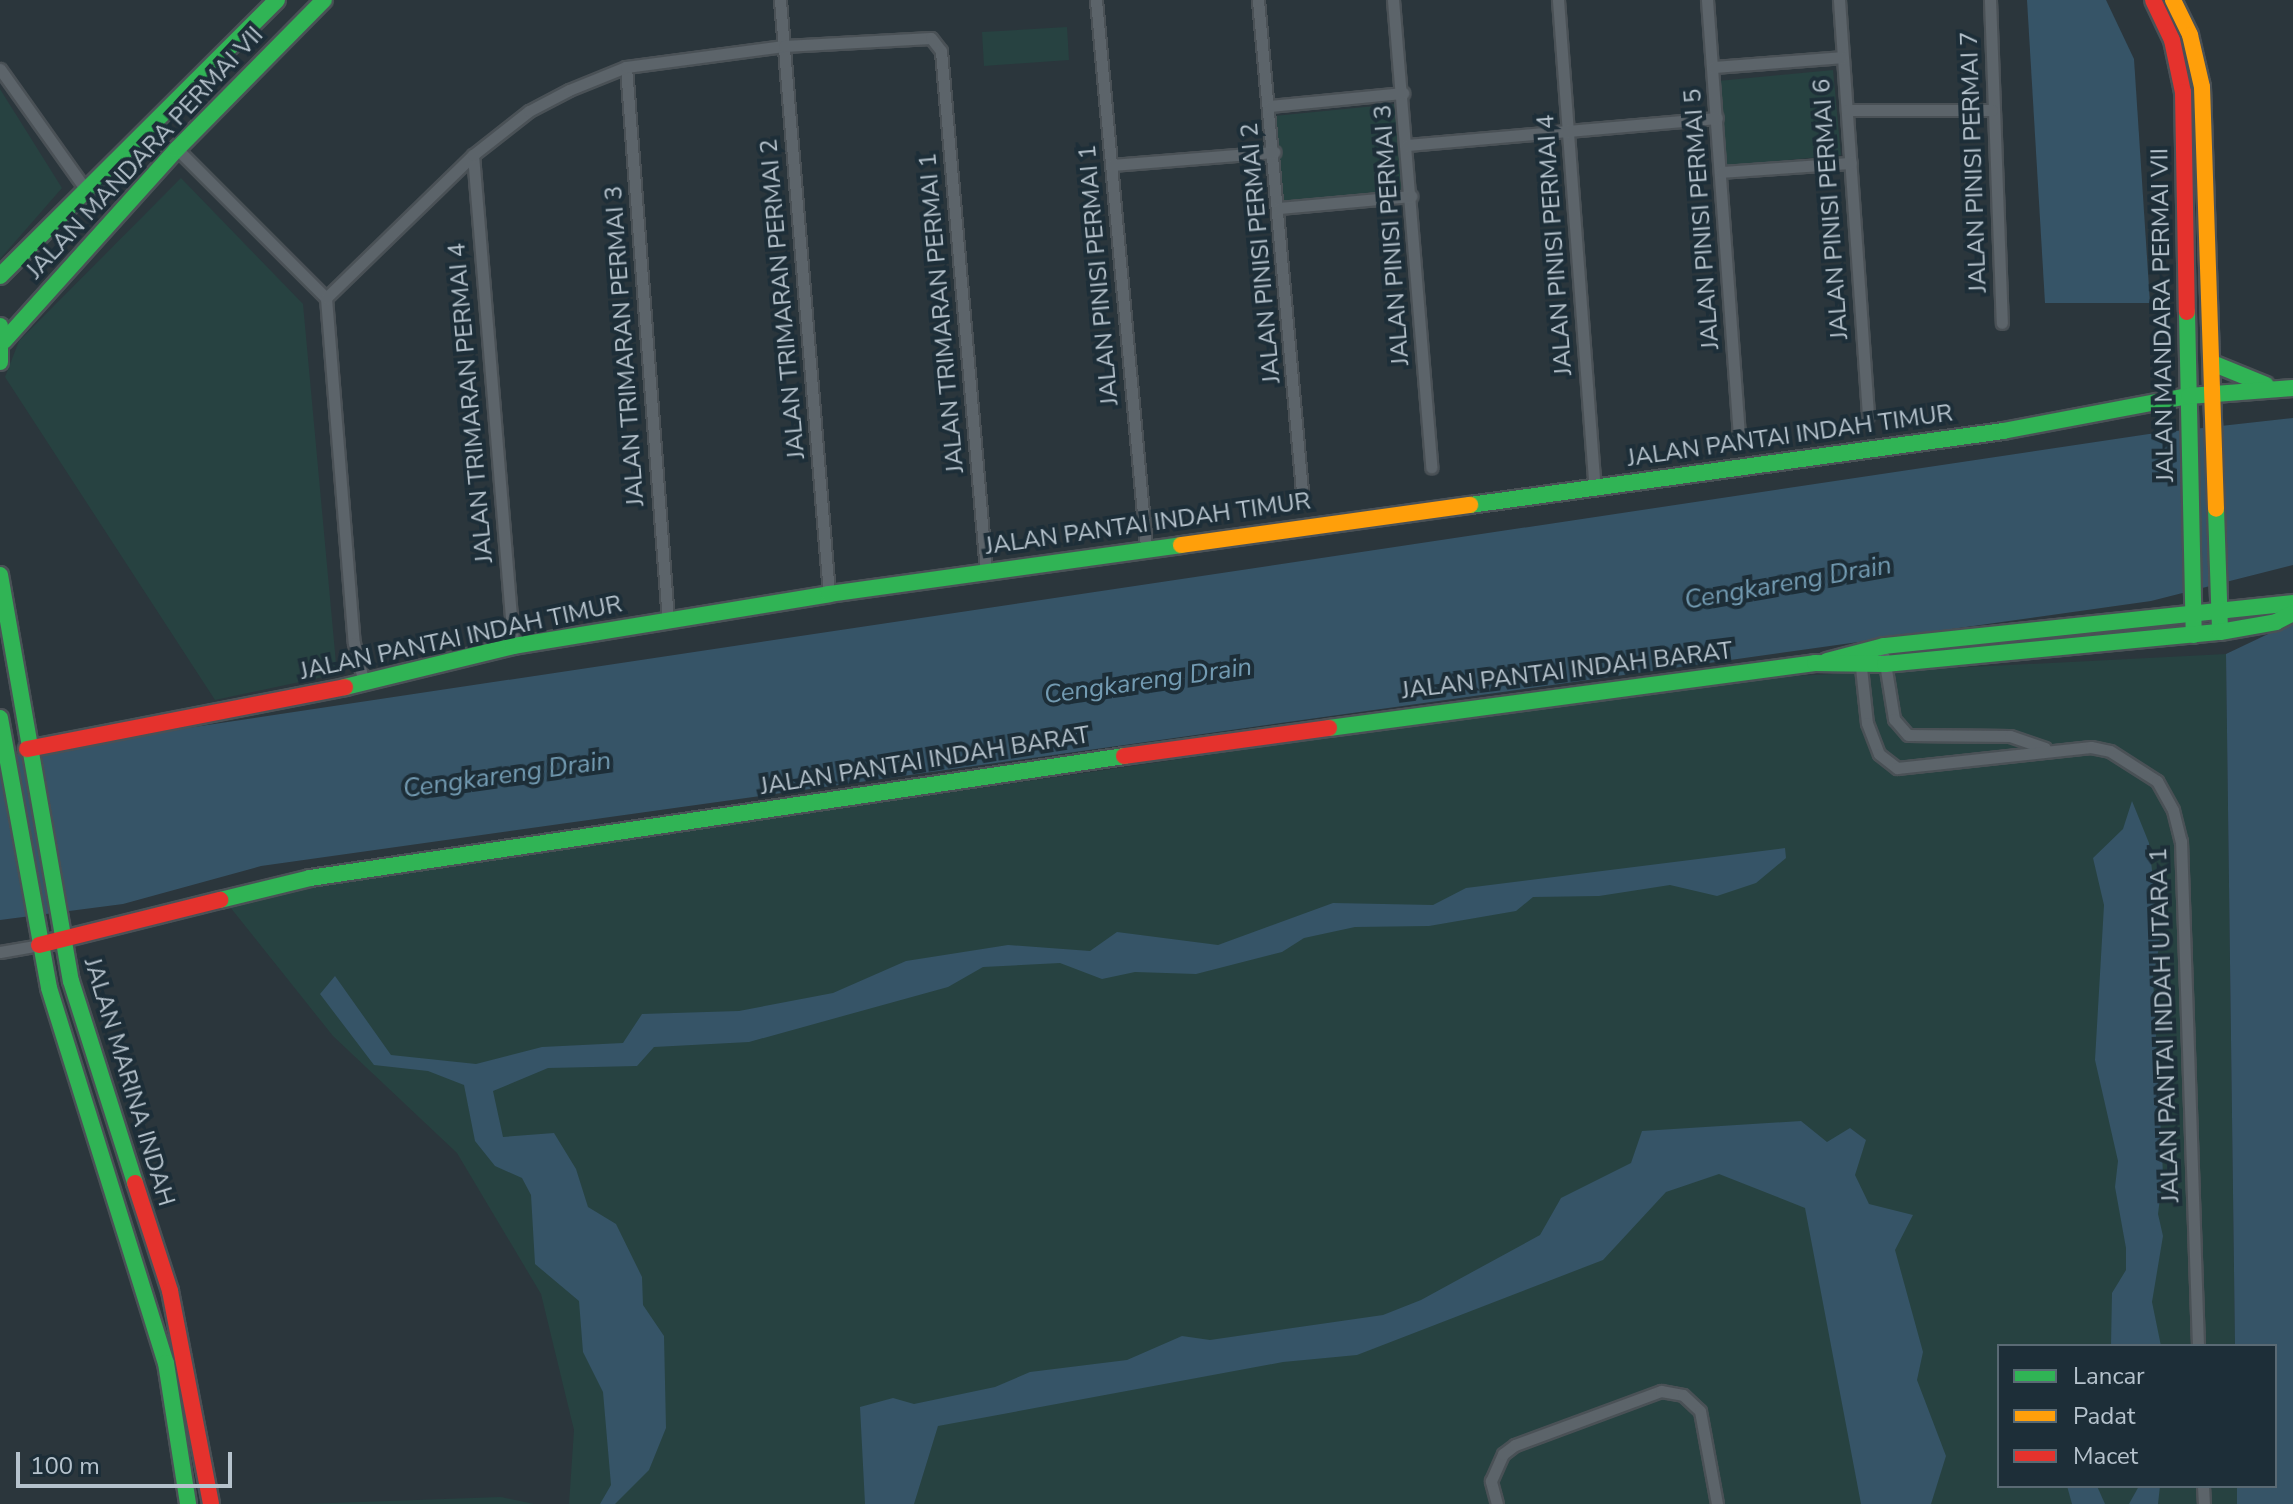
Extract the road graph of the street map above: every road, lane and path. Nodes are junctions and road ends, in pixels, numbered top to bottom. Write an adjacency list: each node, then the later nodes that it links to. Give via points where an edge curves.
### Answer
1 (277, 0): 31 (street, JALAN MANDARA PERMAI VII)
2 (324, 0): 25 (street, JALAN MANDARA PERMAI VII)
3 (780, 0): 13 (street, JALAN TRIMARAN PERMAI 2)
4 (1096, 0): 29 (street, JALAN PINISI PERMAI 1)
5 (1258, 0): 19 (street, JALAN PINISI PERMAI 2)
6 (1393, 0): 18 (street, JALAN PINISI PERMAI 3)
7 (1558, 0): 23 (street, JALAN PINISI PERMAI 4)
8 (1707, 0): 16 (street, JALAN PINISI PERMAI 5)
9 (1839, 0): 14 (street, JALAN PINISI PERMAI 6)
10 (1990, 0): 21 (street, JALAN PINISI PERMAI 7)
11 (2153, 0): 42 (street, JALAN MANDARA PERMAI VII, via 2172,40 2183,92)
12 (2173, 0): 39 (street, JALAN MANDARA PERMAI VII, via 2190,35 2202,87)
13 (784, 46): 15 (street); 49 (street, JALAN TRIMARAN PERMAI 1, via 923,37 931,38 941,51); 51 (street, JALAN TRIMARAN PERMAI 2)
14 (1842, 57): 16 (street); 20 (street, JALAN PINISI PERMAI 6)
15 (626, 67): 27 (street, via 529,111); 56 (street, JALAN TRIMARAN PERMAI 3)
16 (1713, 67): 22 (street, JALAN PINISI PERMAI 5)
17 (0, 69): 31 (street)
18 (1403, 93): 19 (street); 24 (street, JALAN PINISI PERMAI 3)
19 (1270, 106): 26 (street, JALAN PINISI PERMAI 2)
20 (1847, 110): 21 (street); 28 (street, JALAN PINISI PERMAI 6)
21 (1992, 110): 36 (street, JALAN PINISI PERMAI 7)
22 (1717, 118): 23 (street); 30 (street, JALAN PINISI PERMAI 5)
23 (1569, 134): 24 (street); 46 (street, JALAN PINISI PERMAI 4)
24 (1407, 145): 32 (street, JALAN PINISI PERMAI 3)
25 (177, 149): 35 (street); 37 (street, JALAN MANDARA PERMAI VII)
26 (1274, 152): 29 (street); 33 (street, JALAN PINISI PERMAI 2)
27 (473, 155): 35 (street); 59 (street, JALAN TRIMARAN PERMAI 4)
28 (1851, 163): 30 (street); 43 (street, JALAN PINISI PERMAI 6)
29 (1111, 165): 48 (street, JALAN PINISI PERMAI 1)
30 (1721, 172): 44 (street, JALAN PINISI PERMAI 5)
31 (88, 193): 34 (street, JALAN MANDARA PERMAI VII)
32 (1411, 196): 33 (street); 45 (street, JALAN PINISI PERMAI 3)
33 (1279, 208): 47 (street, JALAN PINISI PERMAI 2)
34 (0, 276)
35 (326, 298): 63 (street, via 354,643)
36 (2002, 323)
37 (2, 334): 38 (street)
38 (0, 362)
39 (2212, 363): 40 (street, JALAN PANTAI INDAH TIMUR, via 2245,380); 41 (street, JALAN MANDARA PERMAI VII)
40 (2288, 388): 41 (street, JALAN PANTAI INDAH TIMUR)
41 (2213, 394): 42 (street, JALAN PANTAI INDAH TIMUR); 53 (street, JALAN MANDARA PERMAI VII)
42 (2189, 396): 46 (street, JALAN PANTAI INDAH TIMUR, via 2003,431); 54 (street, JALAN MANDARA PERMAI VII)
43 (1868, 416)
44 (1739, 436)
45 (1431, 467)
46 (1595, 487): 48 (street, JALAN PANTAI INDAH TIMUR)
47 (1303, 502)
48 (1146, 546): 49 (street, JALAN PANTAI INDAH TIMUR)
49 (986, 571): 51 (street, JALAN PANTAI INDAH TIMUR)
50 (0, 575): 66 (street, JALAN MARINA INDAH)
51 (829, 594): 56 (street, JALAN PANTAI INDAH TIMUR)
52 (2293, 603): 53 (street, JALAN PANTAI INDAH BARAT)
53 (2218, 610): 54 (street, JALAN PANTAI INDAH BARAT); 57 (street, JALAN MANDARA PERMAI VII)
54 (2192, 613): 58 (street, JALAN MANDARA PERMAI VII); 60 (street, JALAN PANTAI INDAH BARAT)
55 (2293, 613): 57 (street, JALAN PANTAI INDAH BARAT, via 2276,622)
56 (668, 620): 59 (street, JALAN PANTAI INDAH TIMUR)
57 (2220, 632): 58 (street, JALAN PANTAI INDAH BARAT)
58 (2194, 635): 62 (street, JALAN PANTAI INDAH BARAT)
59 (513, 646): 63 (street, JALAN PANTAI INDAH TIMUR)
60 (1884, 646): 61 (street, JALAN PANTAI INDAH BARAT); 62 (street, JALAN PANTAI INDAH UTARA 1)
61 (1860, 658): 62 (street, JALAN PANTAI INDAH BARAT); 65 (street, JALAN PANTAI INDAH UTARA 1, via 1867,723 1879,754 1897,768 2016,759); 67 (street, JALAN PANTAI INDAH BARAT, via 1122,755 310,878)
62 (1885, 664): 65 (street, JALAN PANTAI INDAH UTARA 1, via 1894,719 1908,735 2010,736)
63 (364, 683): 66 (street, JALAN PANTAI INDAH TIMUR)
64 (1, 728): 68 (street, JALAN MARINA INDAH)
65 (2045, 748): 74 (street, JALAN PANTAI INDAH UTARA 1, via 2110,751 2157,781 2181,841)
66 (27, 749): 67 (street, JALAN MARINA INDAH)
67 (62, 942): 68 (street, JALAN PANTAI INDAH BARAT); 70 (street, JALAN MARINA INDAH)
68 (39, 945): 69 (street); 71 (street, JALAN MARINA INDAH)
69 (0, 952)
70 (71, 981): 71 (street, via 56,978); 72 (street, JALAN MARINA INDAH)
71 (49, 988): 73 (street, JALAN MARINA INDAH)
72 (170, 1291): 73 (street); 76 (street, JALAN MARINA INDAH)
73 (147, 1298): 75 (street, JALAN MARINA INDAH, via 169,1375)
74 (2198, 1344)
75 (188, 1504)
76 (211, 1504)
77 (1497, 1504): 78 (street, via 1491,1481 1503,1454 1515,1445 1661,1391 1683,1395 1700,1411)
78 (1717, 1504)

